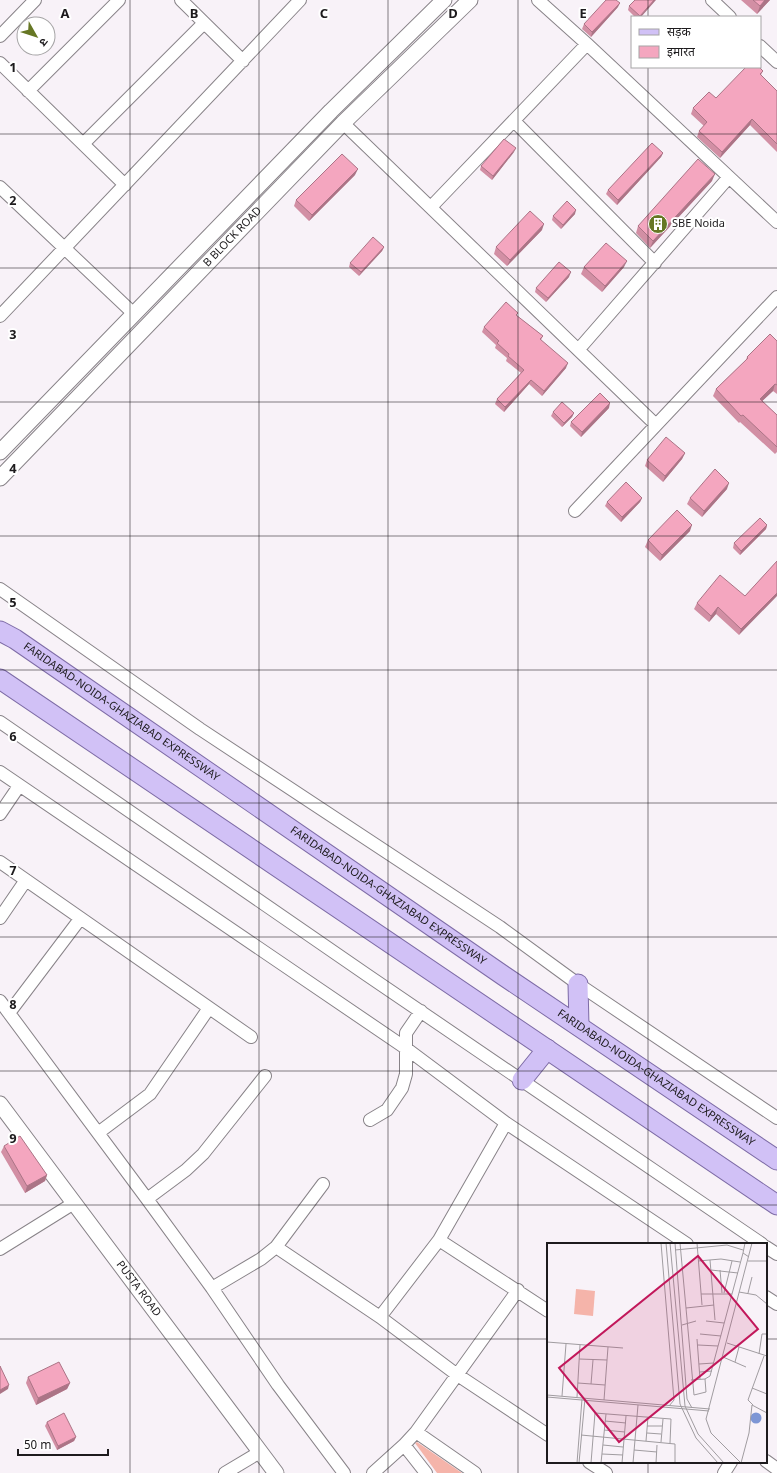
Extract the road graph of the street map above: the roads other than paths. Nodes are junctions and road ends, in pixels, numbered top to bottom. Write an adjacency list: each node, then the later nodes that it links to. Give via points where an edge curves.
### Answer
1 (35, 0): 12 (street)
2 (119, 0): 18 (street)
3 (181, 0): 11 (street)
4 (300, 0): 15 (street)
5 (470, 0): 9 (street, B BLOCK ROAD)
6 (538, 0): 13 (street)
7 (712, 0): 10 (street)
8 (442, 1): 9 (street); 30 (street, B BLOCK ROAD)
9 (453, 15): 20 (street, B BLOCK ROAD)
10 (729, 16)
11 (204, 23): 15 (street); 21 (street)
12 (0, 36)
13 (587, 44): 19 (street); 22 (street)
14 (761, 47): 16 (street)
15 (243, 61): 23 (street)
16 (777, 62)
17 (0, 63): 18 (street)
18 (28, 90): 21 (street)
19 (514, 121): 25 (street); 28 (street)
20 (343, 123): 25 (street); 35 (street, B BLOCK ROAD)
21 (83, 144): 23 (street)
22 (729, 177): 26 (street); 28 (street)
23 (124, 185): 27 (street)
24 (0, 187): 27 (street)
25 (432, 207): 32 (street)
26 (777, 222)
27 (65, 247): 30 (street); 31 (street)
28 (655, 263): 32 (street)
29 (777, 297): 33 (street)
30 (134, 314): 34 (street, B BLOCK ROAD)
31 (0, 315)
32 (578, 349): 33 (street)
33 (656, 425): 36 (street)
34 (0, 452)
35 (0, 478)
36 (575, 511)
37 (0, 589): 48 (street, via 200,729 500,927)
38 (0, 631): 53 (main road, FARIDABAD-NOIDA-GHAZIABAD EXPRESSWAY)
39 (0, 679): 56 (main road)
40 (0, 722): 51 (street)
41 (0, 772): 42 (street)
42 (19, 786): 43 (street); 55 (street)
43 (0, 814)
44 (0, 862): 45 (street)
45 (26, 880): 46 (street); 47 (street)
46 (0, 918)
47 (80, 919): 50 (street); 52 (street)
48 (578, 984): 53 (main road); 60 (street)
49 (0, 1001): 52 (street)
50 (209, 1008): 54 (street); 63 (street, via 150,1094)
51 (421, 1011): 55 (street, via 406,1033 404,1041); 58 (street)
52 (9, 1012): 63 (street)
53 (580, 1026): 64 (main road, FARIDABAD-NOIDA-GHAZIABAD EXPRESSWAY)
54 (251, 1037)
55 (407, 1049): 61 (street, via 406,1074 402,1088 387,1110); 62 (street)
56 (547, 1049): 58 (main road); 68 (main road)
57 (265, 1076): 66 (street, via 204,1154)
58 (522, 1080): 71 (street)
59 (0, 1104): 67 (street, PUSTA ROAD)
60 (777, 1118)
61 (370, 1120)
62 (506, 1123): 69 (street); 70 (street)
63 (98, 1133): 66 (street)
64 (777, 1160)
65 (323, 1184): 72 (street)
66 (147, 1199): 76 (street)
67 (74, 1203): 74 (street); 86 (street, PUSTA ROAD)
68 (777, 1204)
69 (439, 1240): 77 (street); 81 (street)
70 (686, 1243)
71 (761, 1243)
72 (276, 1247): 76 (street, via 261,1259); 81 (street)
73 (767, 1247): 75 (street)
74 (0, 1249)
75 (777, 1254)
76 (212, 1288): 93 (street, via 278,1385)
77 (518, 1290): 80 (street); 82 (street)
78 (767, 1298): 79 (street)
79 (777, 1304)
80 (547, 1310)
81 (380, 1317): 82 (street)
82 (456, 1374): 83 (street); 84 (street)
83 (416, 1432): 85 (street); 96 (street)
84 (547, 1434)
85 (404, 1445): 94 (street); 95 (street)
86 (260, 1452): 91 (street); 92 (street, PUSTA ROAD)
87 (767, 1462): 90 (street)
88 (591, 1463): 97 (street)
89 (730, 1463): 98 (street)
90 (777, 1469)
91 (225, 1473)
92 (276, 1473)
93 (344, 1473)
94 (373, 1473)
95 (426, 1473)
96 (476, 1473)
97 (606, 1473)
98 (724, 1473)

